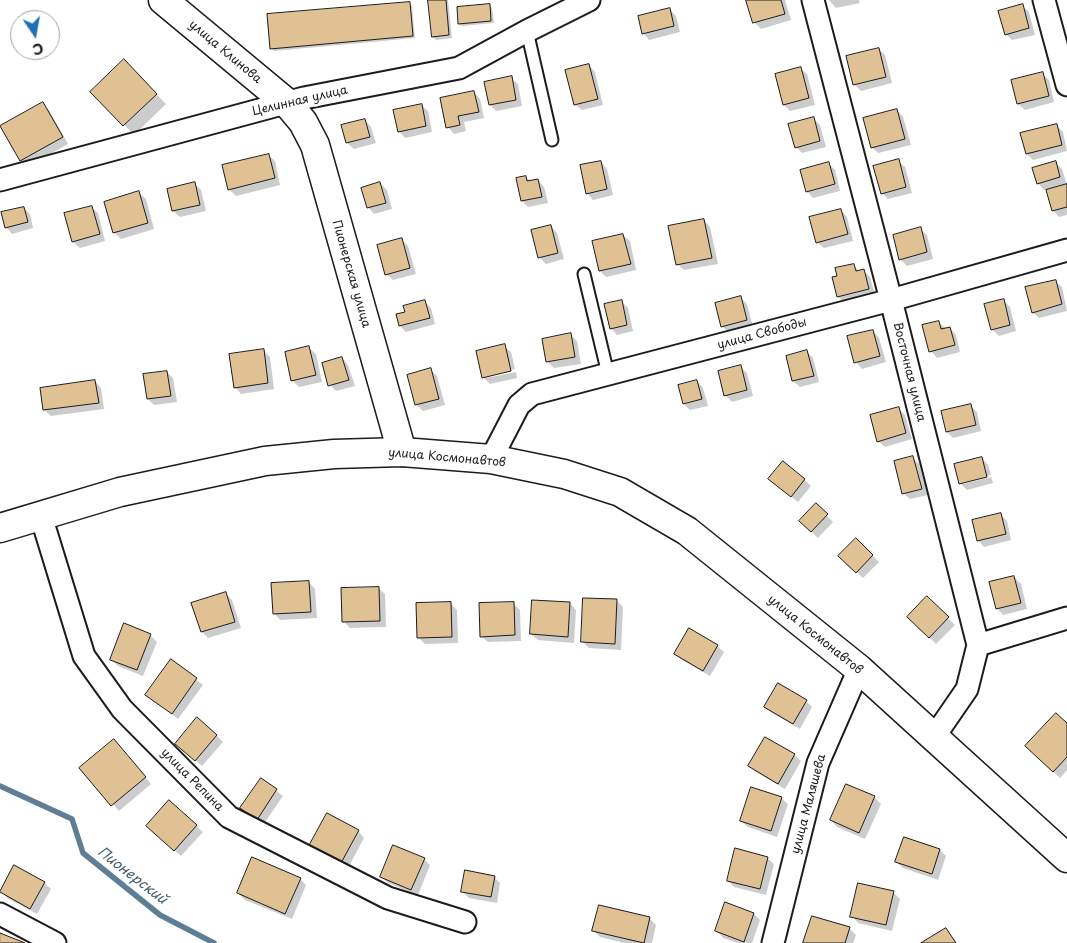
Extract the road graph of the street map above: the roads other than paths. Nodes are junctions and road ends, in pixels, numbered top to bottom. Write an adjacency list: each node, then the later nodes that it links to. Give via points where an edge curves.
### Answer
1 (163, 0): 7 (main road, улица Клинова)
2 (589, 0): 5 (street, Целинная улица)
3 (812, 0): 12 (street, Восточная улица)
4 (1044, 0): 6 (street)
5 (528, 30): 7 (street, Целинная улица, via 459,68); 8 (lane)
6 (1067, 85)
7 (287, 103): 9 (street, Целинная улица); 14 (main road, Пионерская улица, via 303,122 315,145)
8 (552, 140)
9 (0, 180)
10 (1067, 250): 12 (street, улица Свободы)
11 (584, 274): 13 (lane)
12 (891, 300): 13 (street, улица Свободы); 19 (street, Восточная улица)
13 (608, 374): 15 (street, улица Свободы, via 532,394 519,404)
14 (402, 452): 15 (main road, улица Космонавтов); 16 (main road, улица Космонавтов, via 264,461 120,492)
15 (491, 459): 20 (main road, улица Космонавтов, via 564,474 620,492 687,532)
16 (41, 516): 17 (main road, улица Космонавтов); 24 (street, улица Репина, via 84,656 122,709 229,816 388,898)
17 (0, 528)
18 (1067, 618): 19 (street)
19 (978, 644): 21 (street, Восточная улица, via 967,689)
20 (859, 669): 21 (main road, улица Космонавтов); 26 (street, улица Маляшева, via 818,763)
21 (934, 737): 22 (main road, улица Космонавтов)
22 (1067, 858)
23 (0, 914): 25 (street)
24 (465, 922)
25 (55, 943)
26 (773, 943)

